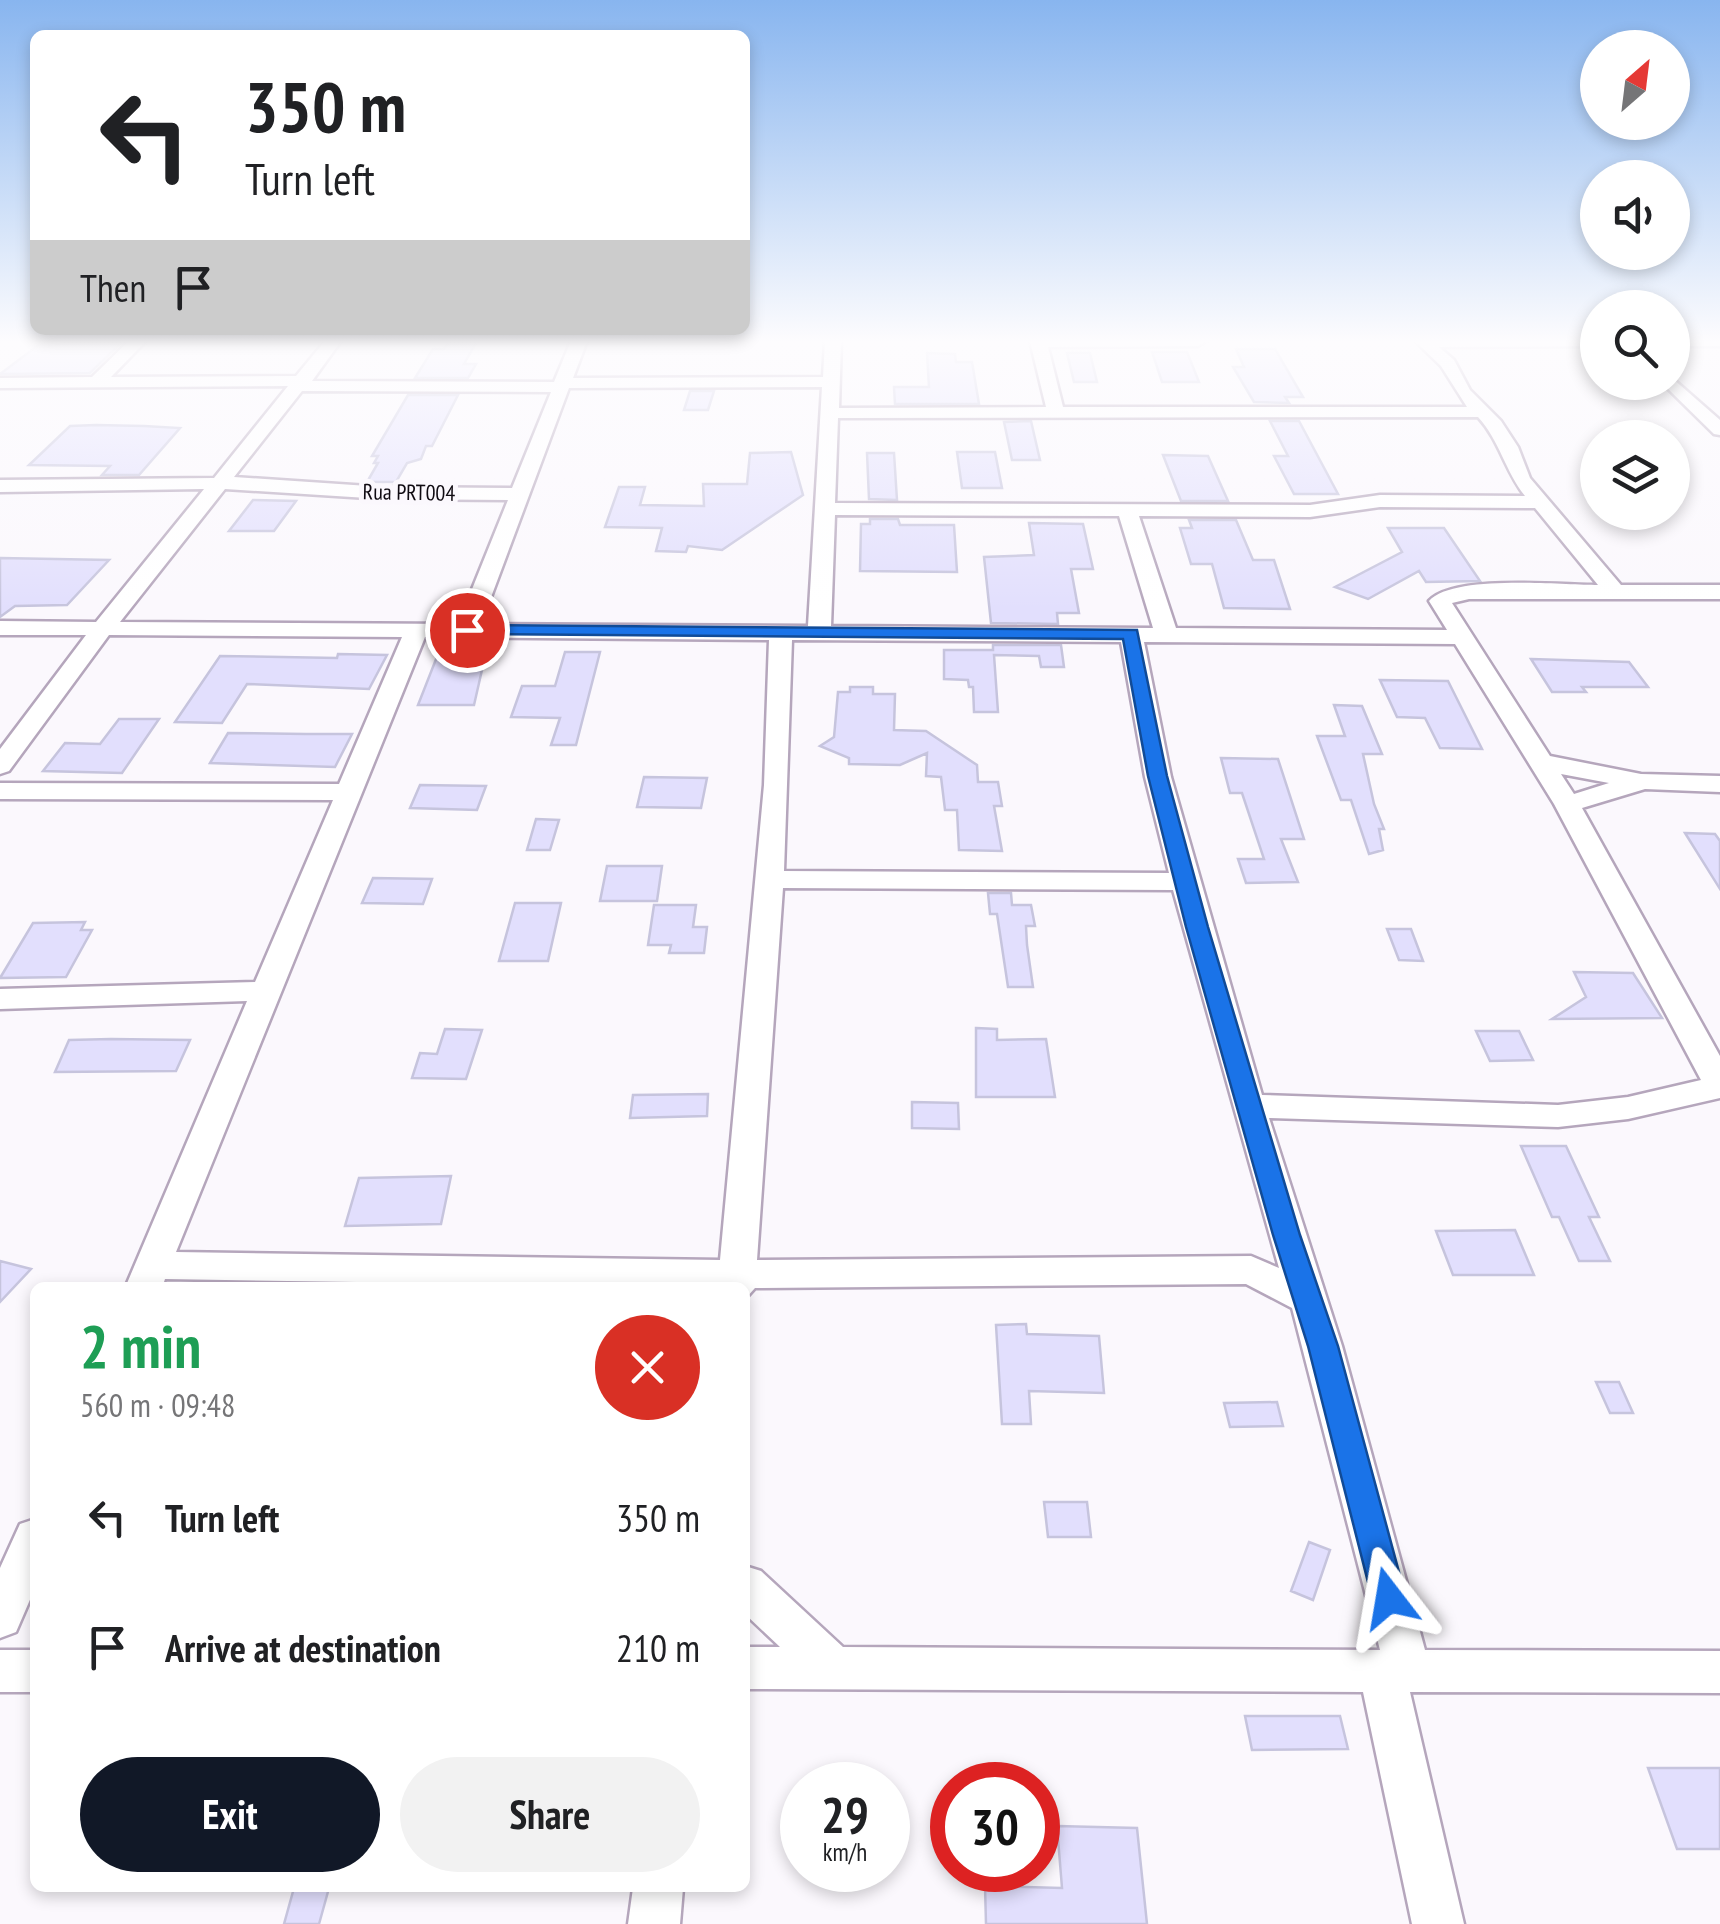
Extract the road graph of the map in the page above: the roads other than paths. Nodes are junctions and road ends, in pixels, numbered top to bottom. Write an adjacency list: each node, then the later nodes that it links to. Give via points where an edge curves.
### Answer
1 (262, 431): 5 (street)
2 (543, 431): 7 (street)
3 (829, 431): 9 (street)
4 (1498, 431): 8 (street)
5 (217, 484): 6 (street, Rua PRT004); 7 (street, Rua PRT004); 13 (street)
6 (0, 486)
7 (519, 494): 15 (street)
8 (1540, 502): 10 (street, via 1380,501 1310,511); 11 (street)
9 (824, 509): 10 (street); 18 (street)
10 (1127, 509): 19 (street)
11 (1616, 592): 12 (street); 20 (street, via 1452,594 1440,607)
12 (1720, 592)
13 (104, 627): 14 (street); 16 (street); 22 (street)
14 (0, 628)
15 (467, 630): 16 (street); 17 (street)
16 (416, 631): 26 (street)
17 (781, 632): 18 (street); 28 (street)
18 (819, 632): 19 (street)
19 (1148, 634): 20 (street); 29 (street, via 1158,776)
20 (1462, 637): 21 (street)
21 (1540, 762): 23 (street); 27 (street)
22 (0, 766)
23 (1642, 782): 24 (street); 27 (street)
24 (1720, 784)
25 (0, 791): 26 (street)
26 (350, 792): 30 (street)
27 (1567, 804): 32 (street)
28 (768, 879): 29 (street); 38 (street)
29 (1187, 882): 34 (street)
30 (265, 991): 31 (street); 37 (street)
31 (0, 999)
32 (1711, 1054): 33 (street)
33 (1720, 1086): 34 (street, via 1558,1116)
34 (1252, 1106): 35 (street)
35 (1286, 1235): 36 (street); 39 (street)
36 (1252, 1270): 38 (street); 39 (street)
37 (148, 1276): 38 (street)
38 (736, 1281)
39 (1310, 1301): 47 (street)
40 (30, 1549): 42 (street)
41 (750, 1590): 44 (street)
42 (0, 1618)
43 (750, 1668): 44 (street)
44 (834, 1668): 47 (street)
45 (0, 1671): 46 (street)
46 (30, 1671)
47 (1395, 1671): 48 (street); 51 (street)
48 (1720, 1672)
49 (658, 1892): 50 (street)
50 (654, 1924)
51 (1438, 1924)

